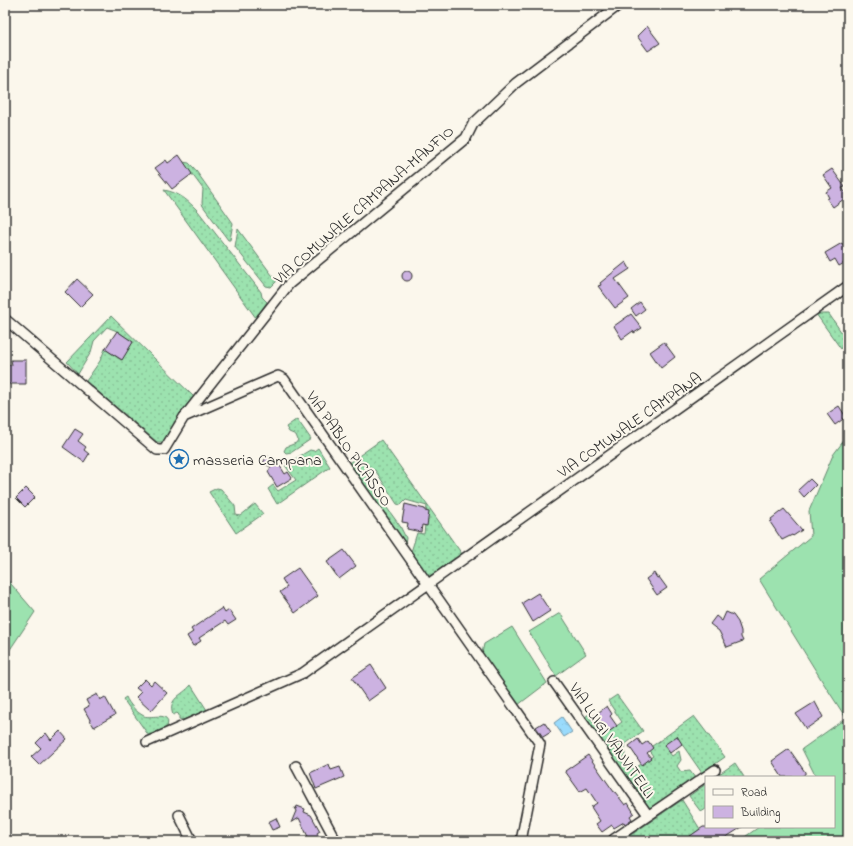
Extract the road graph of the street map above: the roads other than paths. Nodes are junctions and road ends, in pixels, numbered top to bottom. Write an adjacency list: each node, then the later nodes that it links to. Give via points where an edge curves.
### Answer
1 (619, 5): 4 (street, VIA COMUNALE CAMPANA-MANFIO, via 516,83 473,124 466,138 289,284)
2 (848, 286): 5 (street, VIA COMUNALE CAMPANA)
3 (5, 319): 4 (street, via 157,450 164,450)
4 (184, 417): 5 (street, VIA PABLO PICASSO, via 278,376 284,379)
5 (428, 585): 7 (street, VIA COMUNALE CAMPANA, via 303,673); 16 (street, VIA PABLO PICASSO, via 540,744)
6 (554, 682): 13 (street, VIA LUIGI VANVITELLI)
7 (147, 742)
8 (296, 766): 15 (street)
9 (715, 770): 10 (street)
10 (706, 776)
11 (705, 777): 13 (street)
12 (179, 815): 14 (street)
13 (648, 815): 17 (street, via 614,839)
14 (192, 841)
15 (336, 841)
16 (521, 841)
17 (615, 841)

